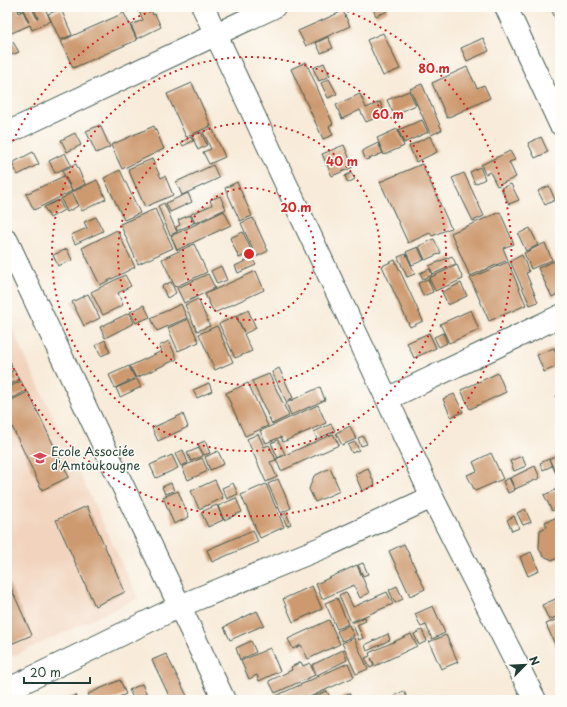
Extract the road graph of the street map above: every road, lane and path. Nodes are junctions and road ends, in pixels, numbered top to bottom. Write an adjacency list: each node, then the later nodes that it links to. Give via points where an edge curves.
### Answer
1 (203, 7): 4 (street)
2 (274, 7): 4 (street)
3 (506, 7): 5 (street)
4 (215, 34): 6 (street); 9 (street)
5 (560, 124)
6 (7, 133)
7 (7, 241): 11 (street)
8 (560, 316): 9 (street)
9 (387, 399): 10 (street)
10 (432, 497): 11 (street, via 326,546); 14 (street)
11 (180, 606): 12 (street); 13 (street)
12 (7, 690)
13 (224, 700)
14 (535, 700)

